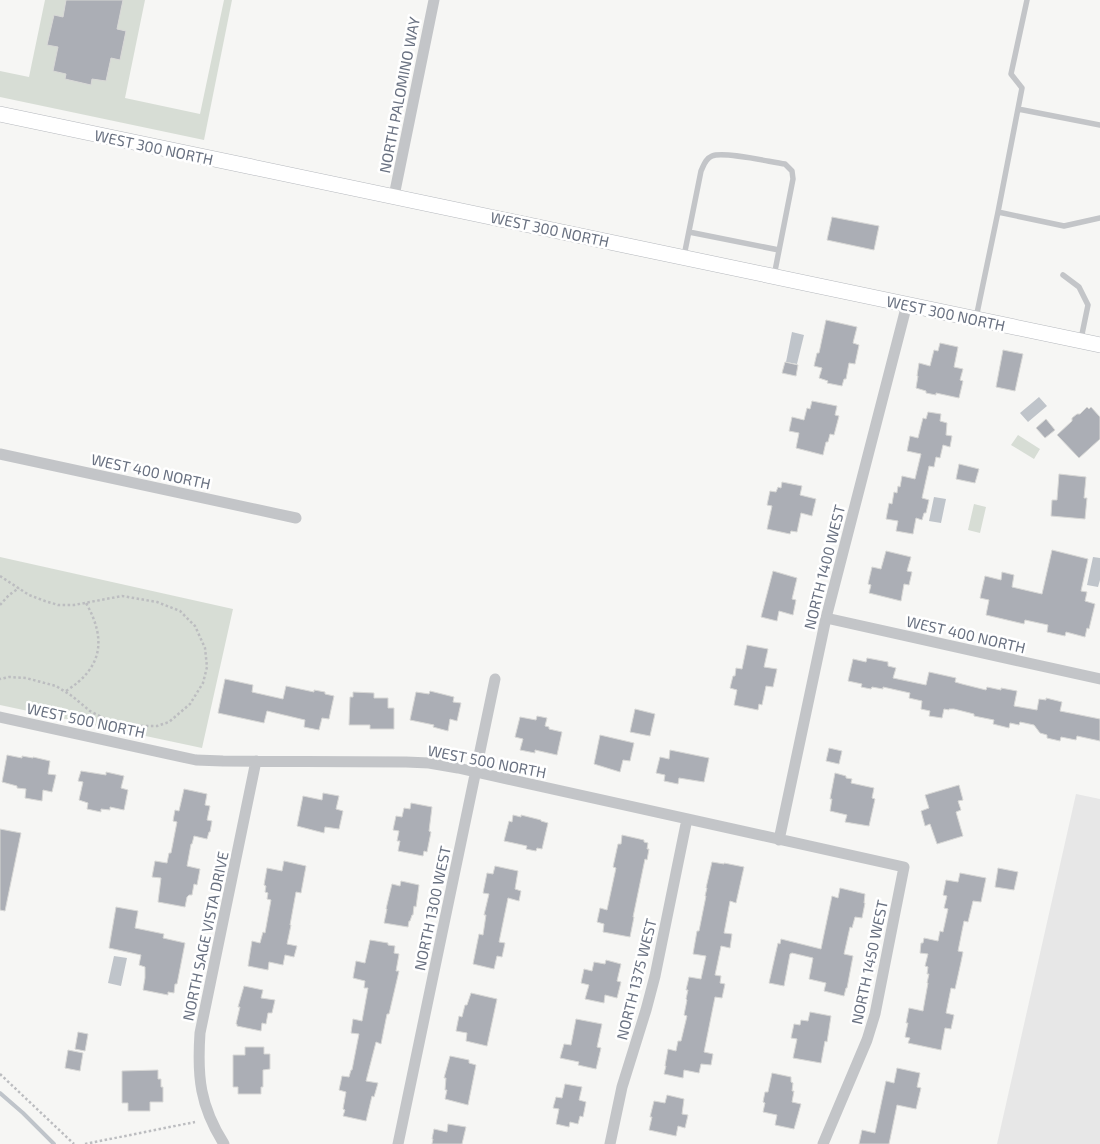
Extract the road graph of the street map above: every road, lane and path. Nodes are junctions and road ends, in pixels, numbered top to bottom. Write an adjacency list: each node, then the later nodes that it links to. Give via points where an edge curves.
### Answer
1 (434, 0): 6 (street, NORTH PALOMINO WAY)
2 (1027, 0): 3 (lane, via 1011,74 1022,88)
3 (1018, 109): 5 (lane); 7 (lane)
4 (0, 114): 6 (street, WEST 300 NORTH)
5 (1100, 125)
6 (394, 196): 11 (street, WEST 300 NORTH)
7 (998, 212): 8 (lane, via 1064,226); 15 (lane)
8 (1100, 218)
9 (689, 232): 10 (lane); 10 (lane, via 701,171 711,156 722,154 786,164 793,179); 11 (lane)
10 (779, 250): 13 (lane)
11 (684, 258): 13 (street, WEST 300 NORTH)
12 (1063, 275): 16 (lane, via 1079,287 1088,305)
13 (774, 276): 14 (street, WEST 300 NORTH)
14 (907, 304): 15 (street, WEST 300 NORTH); 24 (street, NORTH 1400 WEST)
15 (975, 319): 16 (street, WEST 300 NORTH)
16 (1080, 341): 17 (street, WEST 300 NORTH)
17 (1100, 345)
18 (0, 454): 19 (street, WEST 400 NORTH)
19 (296, 518)
20 (0, 576): 21 (path)
21 (19, 588): 22 (path, via 58,605); 23 (path)
22 (86, 603): 29 (path, via 98,634 98,651 91,669); 29 (path, via 122,596 157,602 180,611 195,626 205,648 207,667 203,683 190,704 169,722 157,726 128,726 107,720)
23 (0, 605)
24 (826, 618): 28 (street, WEST 400 NORTH); 34 (street, NORTH 1400 WEST)
25 (0, 674): 26 (path)
26 (1, 679): 29 (path, via 26,678)
27 (495, 679): 32 (street, NORTH 1300 WEST)
28 (1100, 680)
29 (65, 691)
30 (0, 717): 31 (street, WEST 500 NORTH, via 196,760)
31 (256, 761): 32 (street, WEST 500 NORTH, via 429,763); 40 (street, NORTH SAGE VISTA DRIVE, via 198,1056 203,1098)
32 (476, 772): 33 (street, WEST 500 NORTH); 41 (street, NORTH 1300 WEST)
33 (687, 819): 34 (street, WEST 500 NORTH); 42 (street, NORTH 1375 WEST, via 655,976 622,1087)
34 (779, 840): 35 (street, WEST 500 NORTH)
35 (904, 867): 43 (street, NORTH 1450 WEST, via 875,1014)
36 (0, 1074): 38 (path)
37 (195, 1122): 39 (path)
38 (74, 1144)
39 (85, 1144)
40 (224, 1144)
41 (398, 1144)
42 (610, 1144)
43 (823, 1144)

